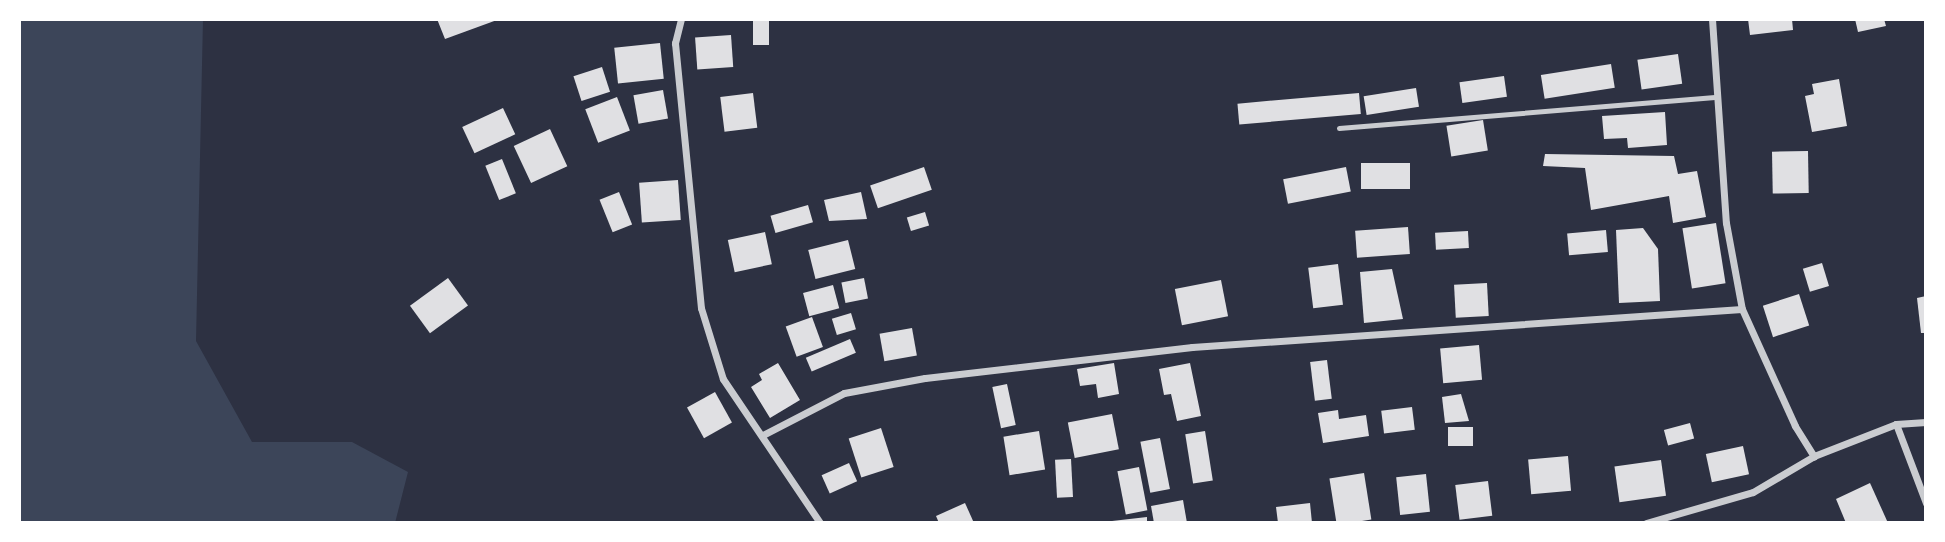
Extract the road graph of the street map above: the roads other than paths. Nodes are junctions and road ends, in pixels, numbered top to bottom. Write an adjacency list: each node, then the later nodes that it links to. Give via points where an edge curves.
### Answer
1 (681, 19): 8 (street, via 675,43 701,308 723,380)
2 (1712, 19): 3 (street)
3 (1715, 97): 4 (lane); 5 (street, via 1726,223)
4 (1339, 128)
5 (1742, 309): 8 (street, via 1192,346 925,378 844,393); 9 (street, via 1795,426)
6 (1926, 422): 7 (street)
7 (1896, 424): 9 (street); 10 (street)
8 (763, 435): 11 (street)
9 (1814, 456): 12 (street, via 1753,492)
10 (1926, 503)
11 (820, 523)
12 (1646, 523)

